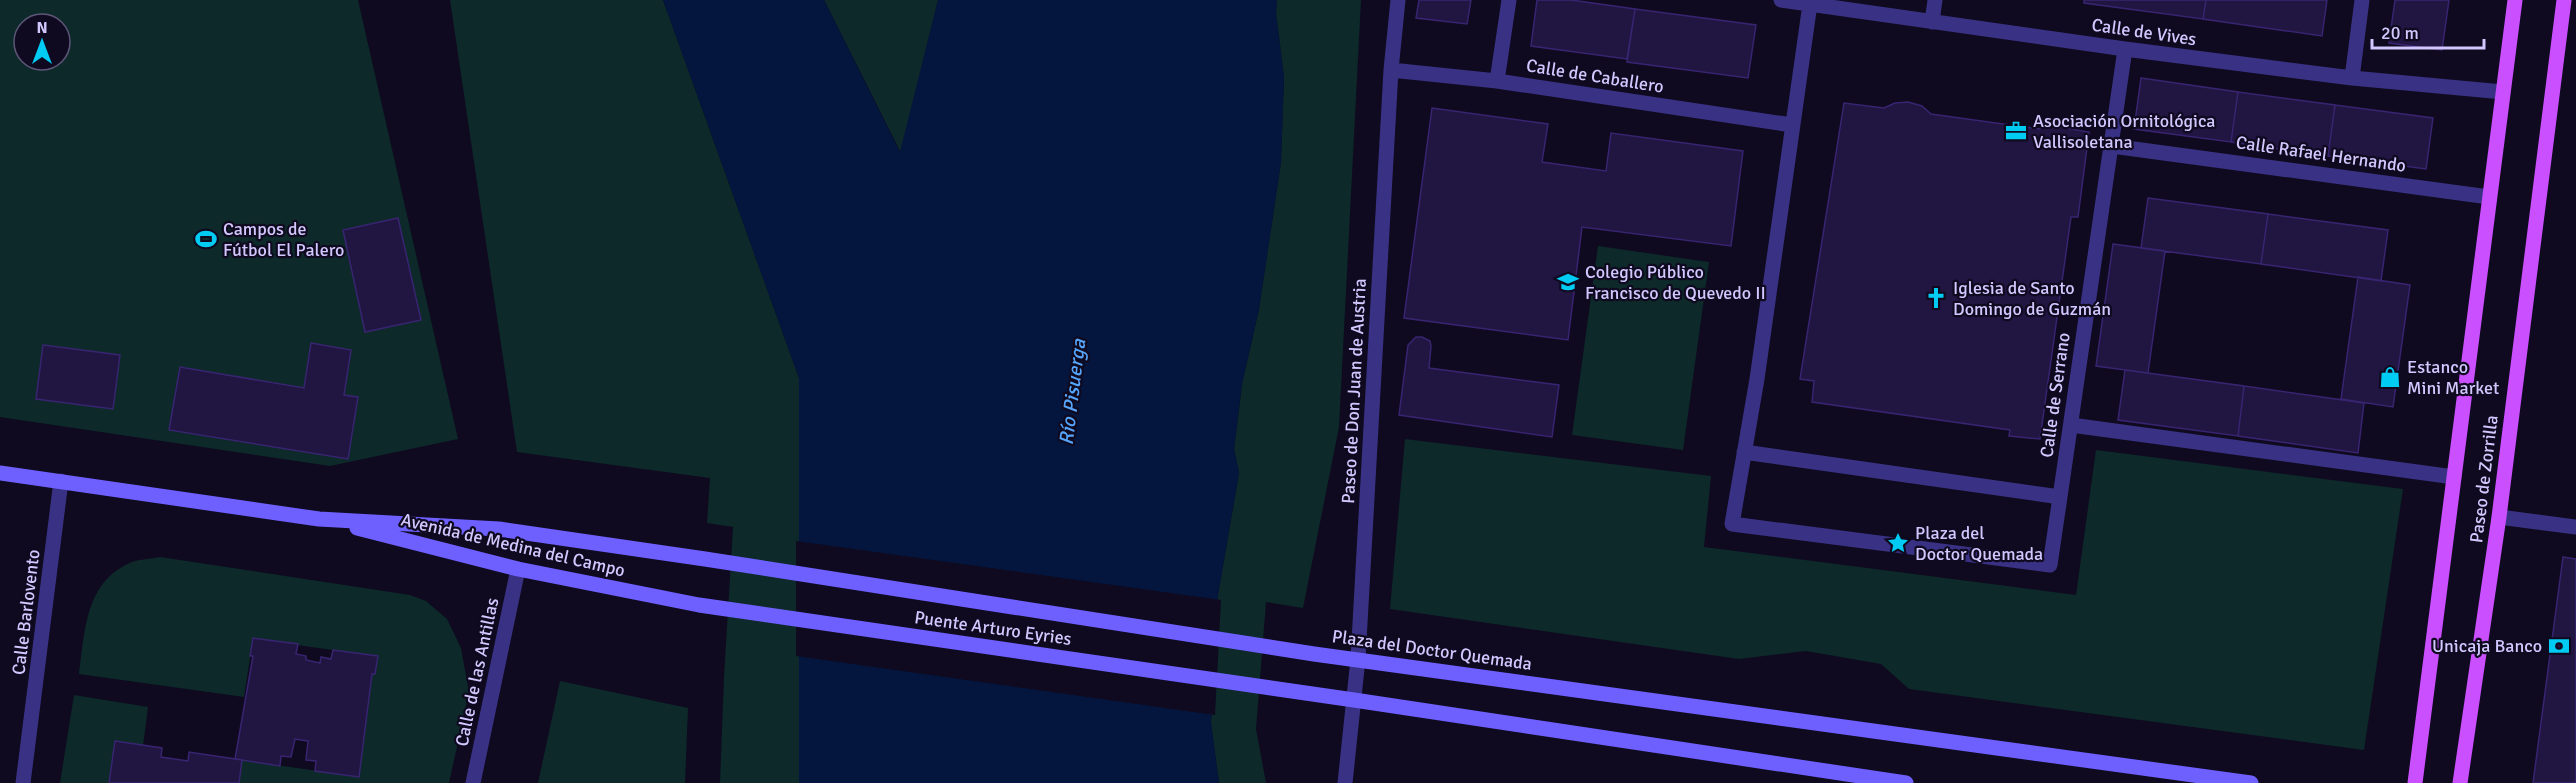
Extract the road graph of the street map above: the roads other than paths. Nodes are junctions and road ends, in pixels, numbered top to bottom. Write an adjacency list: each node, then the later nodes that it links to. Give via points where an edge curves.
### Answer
1 (1398, 0): 11 (street, Paseo de Don Juan de Austria)
2 (1509, 0): 13 (street)
3 (1781, 0): 8 (street, Calle de Vives)
4 (1935, 0): 9 (street)
5 (2362, 0): 12 (street)
6 (2516, 0): 14 (main road, Paseo de Zorrilla)
7 (2564, 0): 24 (main road, Paseo de Zorrilla)
8 (1810, 4): 9 (street, Calle de Vives); 15 (street)
9 (1932, 22): 10 (street, Calle de Vives)
10 (2125, 49): 12 (street, Calle de Vives); 16 (street, Calle de Serrano)
11 (1391, 70): 13 (street, Calle de Caballero); 31 (street, Paseo de Don Juan de Austria)
12 (2352, 78): 14 (street, Calle de Vives)
13 (1497, 81): 15 (street, Calle de Caballero)
14 (2502, 92): 17 (main road, Paseo de Zorrilla)
15 (1792, 125): 19 (street, via 1758,379)
16 (2112, 146): 17 (street, Calle Rafael Hernando); 18 (street, Calle de Serrano)
17 (2489, 197): 21 (main road, Paseo de Zorrilla)
18 (2070, 425): 21 (street); 23 (street, Calle de Serrano)
19 (1744, 452): 23 (street); 23 (street, via 1732,524 2049,565)
20 (0, 473): 22 (main road, Avenida de Medina del Campo)
21 (2454, 477): 38 (main road, Paseo de Zorrilla)
22 (61, 481): 25 (main road, Avenida de Medina del Campo); 33 (street, Calle Barlovento)
23 (2060, 497)
24 (2499, 518): 26 (street); 39 (main road, Paseo de Zorrilla)
25 (319, 519): 27 (main road, Avenida de Medina del Campo, via 499,529); 28 (main road, Avenida de Medina del Campo)
26 (2576, 527)
27 (705, 558): 30 (main road, Puente Arturo Eyries)
28 (518, 569): 29 (main road, Avenida de Medina del Campo); 34 (street, Calle de las Antillas)
29 (699, 605): 32 (main road, Puente Arturo Eyries)
30 (1286, 649): 31 (main road, Plaza del Doctor Quemada)
31 (1358, 659): 32 (street, Paseo de Don Juan de Austria); 37 (main road, Plaza del Doctor Quemada)
32 (1354, 700): 35 (street, Paseo de Don Juan de Austria); 36 (main road)
33 (23, 783)
34 (473, 783)
35 (1345, 783)
36 (1906, 783)
37 (2251, 783)
38 (2415, 783)
39 (2460, 783)

